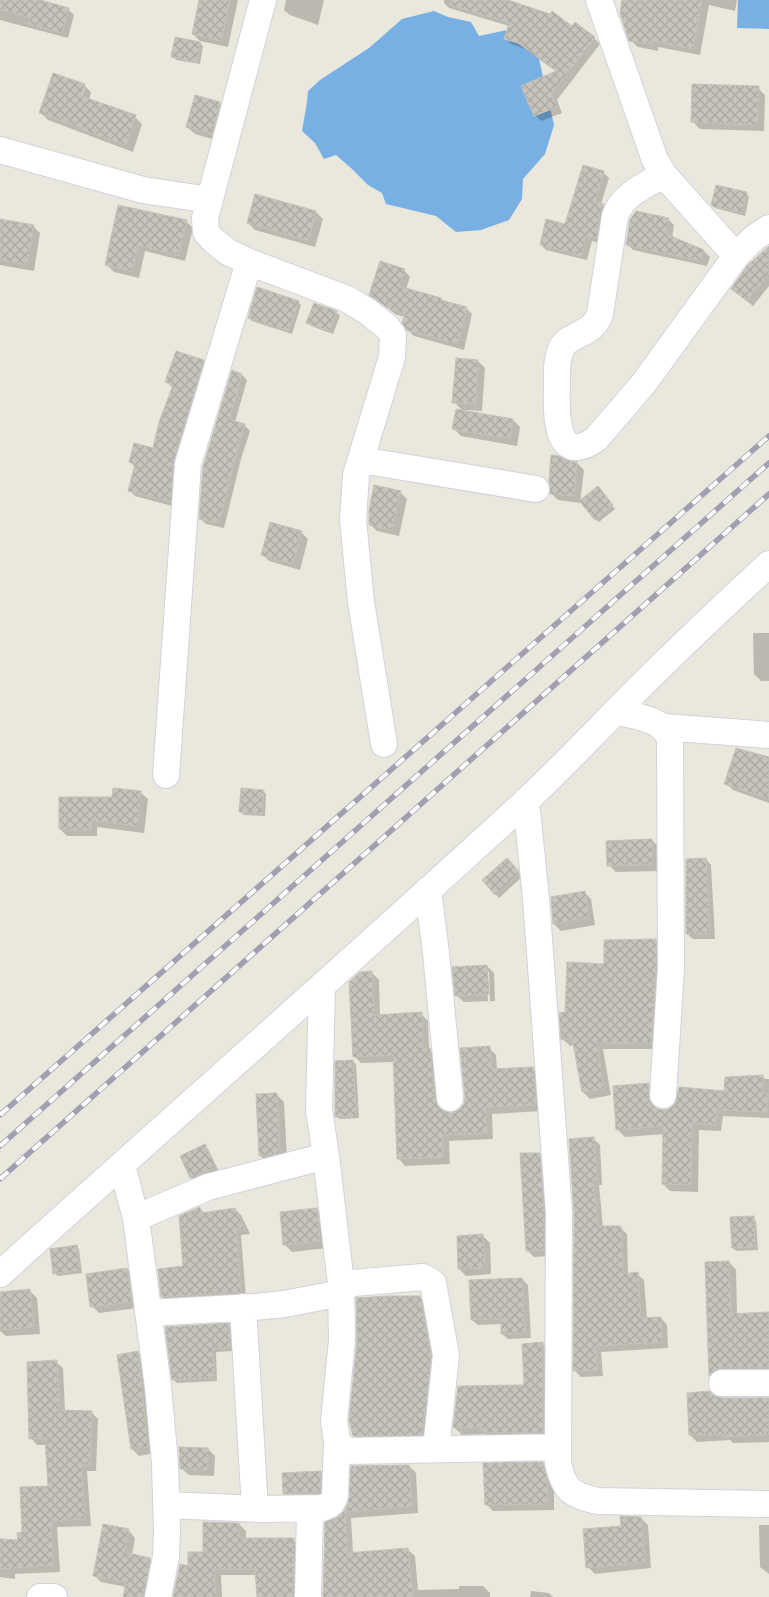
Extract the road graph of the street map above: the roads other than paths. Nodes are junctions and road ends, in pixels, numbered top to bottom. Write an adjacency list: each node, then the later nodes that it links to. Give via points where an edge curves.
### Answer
1 (263, 0): 5 (street)
2 (599, 0): 4 (street, via 655,160)
3 (0, 150): 5 (street, via 143,190)
4 (664, 175): 7 (street); 7 (street, via 641,187 618,207 597,323 560,351 556,404 558,430 563,440 579,447 596,439 644,384)
5 (210, 200): 8 (street, via 205,218 206,232 228,252)
6 (769, 228): 7 (street)
7 (736, 256)
8 (249, 262): 9 (street, via 347,299 367,311 393,335 392,357); 16 (street, via 188,464)
9 (361, 460): 10 (street); 15 (street, via 355,482 354,536)
10 (536, 488)
11 (769, 564): 12 (street)
12 (616, 711): 13 (street); 17 (street)
13 (664, 727): 14 (street); 20 (street, via 670,740 672,938)
14 (769, 735)
15 (384, 744)
16 (166, 775)
17 (526, 801): 18 (street); 32 (street, via 559,1213)
18 (428, 890): 19 (street); 21 (street)
19 (322, 986): 22 (street, via 319,1110); 23 (street)
20 (663, 1095)
21 (450, 1098)
22 (326, 1156): 24 (street, via 208,1187); 26 (street)
23 (122, 1166): 24 (street); 25 (street)
24 (136, 1218): 28 (street)
25 (0, 1274)
26 (342, 1289): 27 (street, via 284,1304); 31 (street, via 342,1340 334,1421); 33 (street, via 423,1277 433,1283 446,1355)
27 (243, 1307): 28 (street); 36 (street)
28 (148, 1313): 34 (street, via 158,1387)
29 (722, 1383): 30 (street)
30 (769, 1383)
31 (336, 1440): 33 (street, via 346,1451); 37 (street, via 335,1496 331,1504)
32 (558, 1447): 33 (street); 35 (street, via 562,1480 571,1491 598,1502)
33 (436, 1449)
34 (166, 1504): 36 (street); 40 (street, via 166,1556)
35 (769, 1504)
36 (255, 1509): 37 (street)
37 (310, 1510): 41 (street)
38 (40, 1597): 39 (street)
39 (54, 1597)
40 (158, 1597)
41 (308, 1597)

